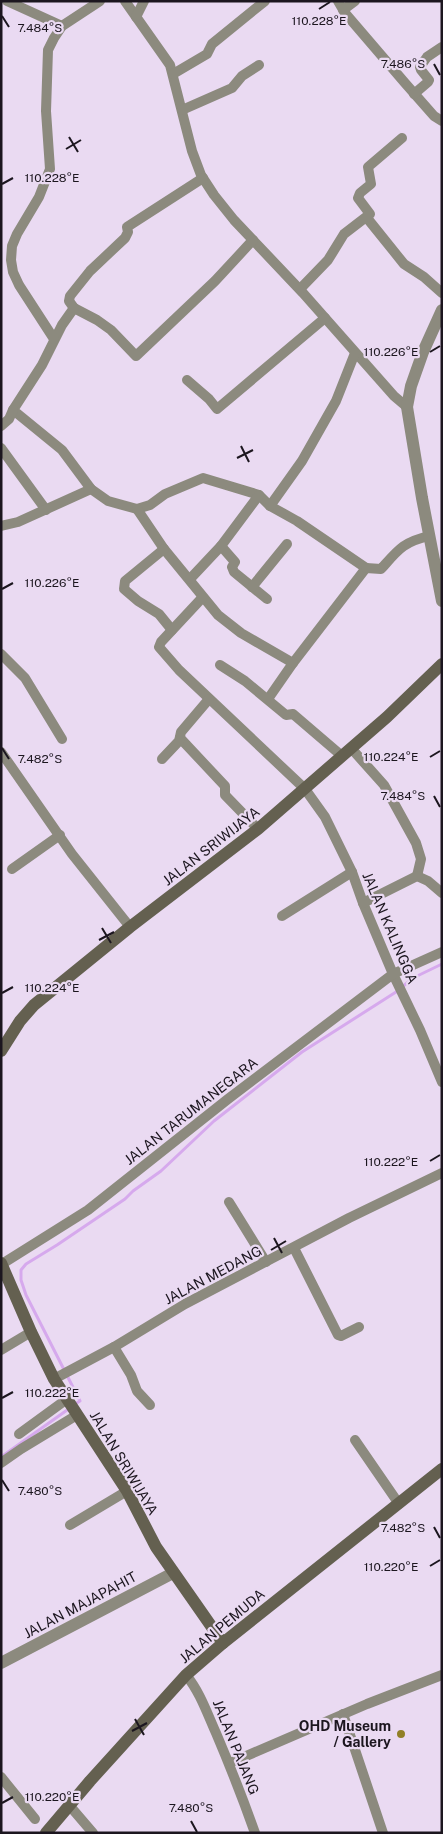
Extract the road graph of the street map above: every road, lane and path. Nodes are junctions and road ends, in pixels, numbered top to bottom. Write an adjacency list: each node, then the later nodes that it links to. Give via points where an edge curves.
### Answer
1 (7, 1): 9 (street)
2 (100, 1): 9 (street)
3 (125, 1): 8 (street)
4 (144, 1): 8 (street)
5 (265, 1): 12 (street, via 212,44 207,54)
6 (355, 1): 7 (street)
7 (340, 6): 13 (street)
8 (136, 17): 12 (street, via 170,66)
9 (62, 26): 25 (street, via 48,50 46,111 50,169 39,197 17,234 10,260 19,285)
10 (442, 47): 13 (street, via 427,57 420,67 428,82)
11 (259, 65): 14 (street, via 242,76 232,88)
12 (172, 74): 14 (street)
13 (414, 94): 15 (street)
14 (182, 110): 17 (street, via 192,151)
15 (442, 121)
16 (402, 138): 18 (street, via 368,167 371,184 358,196 370,214)
17 (203, 178): 19 (street); 22 (street, via 127,227 125,238 90,271 70,296)
18 (367, 218): 20 (street, via 344,234 328,260); 21 (street, via 404,264)
19 (253, 240): 20 (street); 22 (street, via 136,356 111,330)
20 (300, 289): 24 (street)
21 (442, 293)
22 (74, 308): 25 (street)
23 (442, 310): 28 (street, via 423,352)
24 (325, 318): 26 (street); 27 (street, via 217,409)
25 (54, 339): 29 (street, via 42,365)
26 (355, 353): 28 (street); 34 (street, via 336,401 302,461)
27 (187, 380)
28 (407, 407): 38 (street)
29 (13, 410): 30 (street); 32 (street, via 62,450)
30 (1, 426)
31 (1, 448): 36 (street)
32 (91, 489): 35 (street, via 108,501); 36 (street)
33 (259, 495): 34 (street); 35 (street, via 203,478); 40 (street)
34 (270, 506): 42 (street)
35 (137, 509): 41 (street)
36 (46, 510): 37 (street)
37 (1, 526)
38 (429, 536): 42 (street, via 401,546 381,569); 47 (street)
39 (287, 544): 44 (street)
40 (221, 546): 43 (street); 44 (street, via 235,562 232,569)
41 (164, 549): 43 (street); 48 (street, via 125,581 124,589 160,614)
42 (366, 568): 50 (street)
43 (190, 579): 45 (street)
44 (252, 587): 46 (street)
45 (202, 598): 48 (street); 50 (street, via 241,634)
46 (267, 599)
47 (441, 599)
48 (172, 630): 53 (street, JALAN KALINGGA, via 159,647)
49 (1, 654): 56 (street, via 25,678)
50 (293, 663): 54 (street)
51 (442, 664): 58 (main road, JALAN SRIWIJAYA)
52 (220, 665): 54 (street)
53 (209, 699): 55 (street, via 181,732); 60 (street, JALAN KALINGGA)
54 (268, 699): 58 (street, via 286,715 293,714)
55 (180, 738): 59 (street); 61 (street, via 224,786 225,795)
56 (62, 739)
57 (1, 752): 62 (street)
58 (346, 752): 60 (main road, JALAN SRIWIJAYA); 65 (street, via 384,784 416,843 421,859)
59 (162, 758)
60 (305, 788): 61 (main road, JALAN SRIWIJAYA); 64 (street, JALAN KALINGGA, via 325,817)
61 (258, 829): 69 (main road, JALAN SRIWIJAYA)
62 (60, 835): 63 (street); 69 (street)
63 (12, 869)
64 (352, 872): 67 (street, JALAN KALINGGA); 68 (street)
65 (417, 876): 66 (street); 67 (street)
66 (442, 893)
67 (363, 903): 71 (street, JALAN KALINGGA)
68 (282, 916)
69 (130, 926): 72 (main road, JALAN SRIWIJAYA, via 34,1006)
70 (442, 952): 71 (street, JALAN TARUMANEGARA)
71 (393, 974): 73 (street, JALAN KALINGGA); 78 (street, JALAN TARUMANEGARA, via 88,1210)
72 (1, 1051)
73 (442, 1082)
74 (442, 1173): 76 (street, JALAN MEDANG)
75 (229, 1202): 77 (street)
76 (294, 1248): 77 (street, JALAN MEDANG); 79 (street, via 338,1335)
77 (266, 1262): 81 (street, JALAN MEDANG, via 185,1304)
78 (2, 1263): 80 (main road, JALAN SRIWIJAYA)
79 (359, 1327)
80 (31, 1332): 82 (street); 83 (main road, JALAN SRIWIJAYA)
81 (114, 1347): 83 (street, JALAN MEDANG); 84 (street, via 137,1391)
82 (1, 1350)
83 (54, 1379): 85 (main road, JALAN SRIWIJAYA)
84 (150, 1405)
85 (72, 1407): 86 (street); 88 (street); 90 (main road, JALAN SRIWIJAYA)
86 (19, 1434)
87 (355, 1440): 91 (street)
88 (1, 1463)
89 (442, 1469): 91 (main road, JALAN PEMUDA)
90 (127, 1491): 92 (street); 93 (main road, JALAN SRIWIJAYA)
91 (399, 1504): 94 (main road, JALAN PEMUDA)
92 (70, 1525)
93 (173, 1573): 94 (main road, JALAN SRIWIJAYA); 95 (street, JALAN MAJAPAHIT)
94 (222, 1643): 96 (main road, JALAN PEMUDA)
95 (1, 1663)
96 (186, 1675): 99 (street, JALAN PAJANG, via 207,1710); 101 (main road, JALAN PEMUDA)
97 (442, 1675): 98 (street)
98 (344, 1714): 99 (street); 106 (street)
99 (230, 1763): 105 (street, JALAN PAJANG)
100 (1, 1777): 102 (street)
101 (69, 1805): 103 (main road, JALAN PEMUDA); 104 (street)
102 (35, 1819)
103 (46, 1833)
104 (93, 1833)
105 (255, 1833)
106 (383, 1833)

